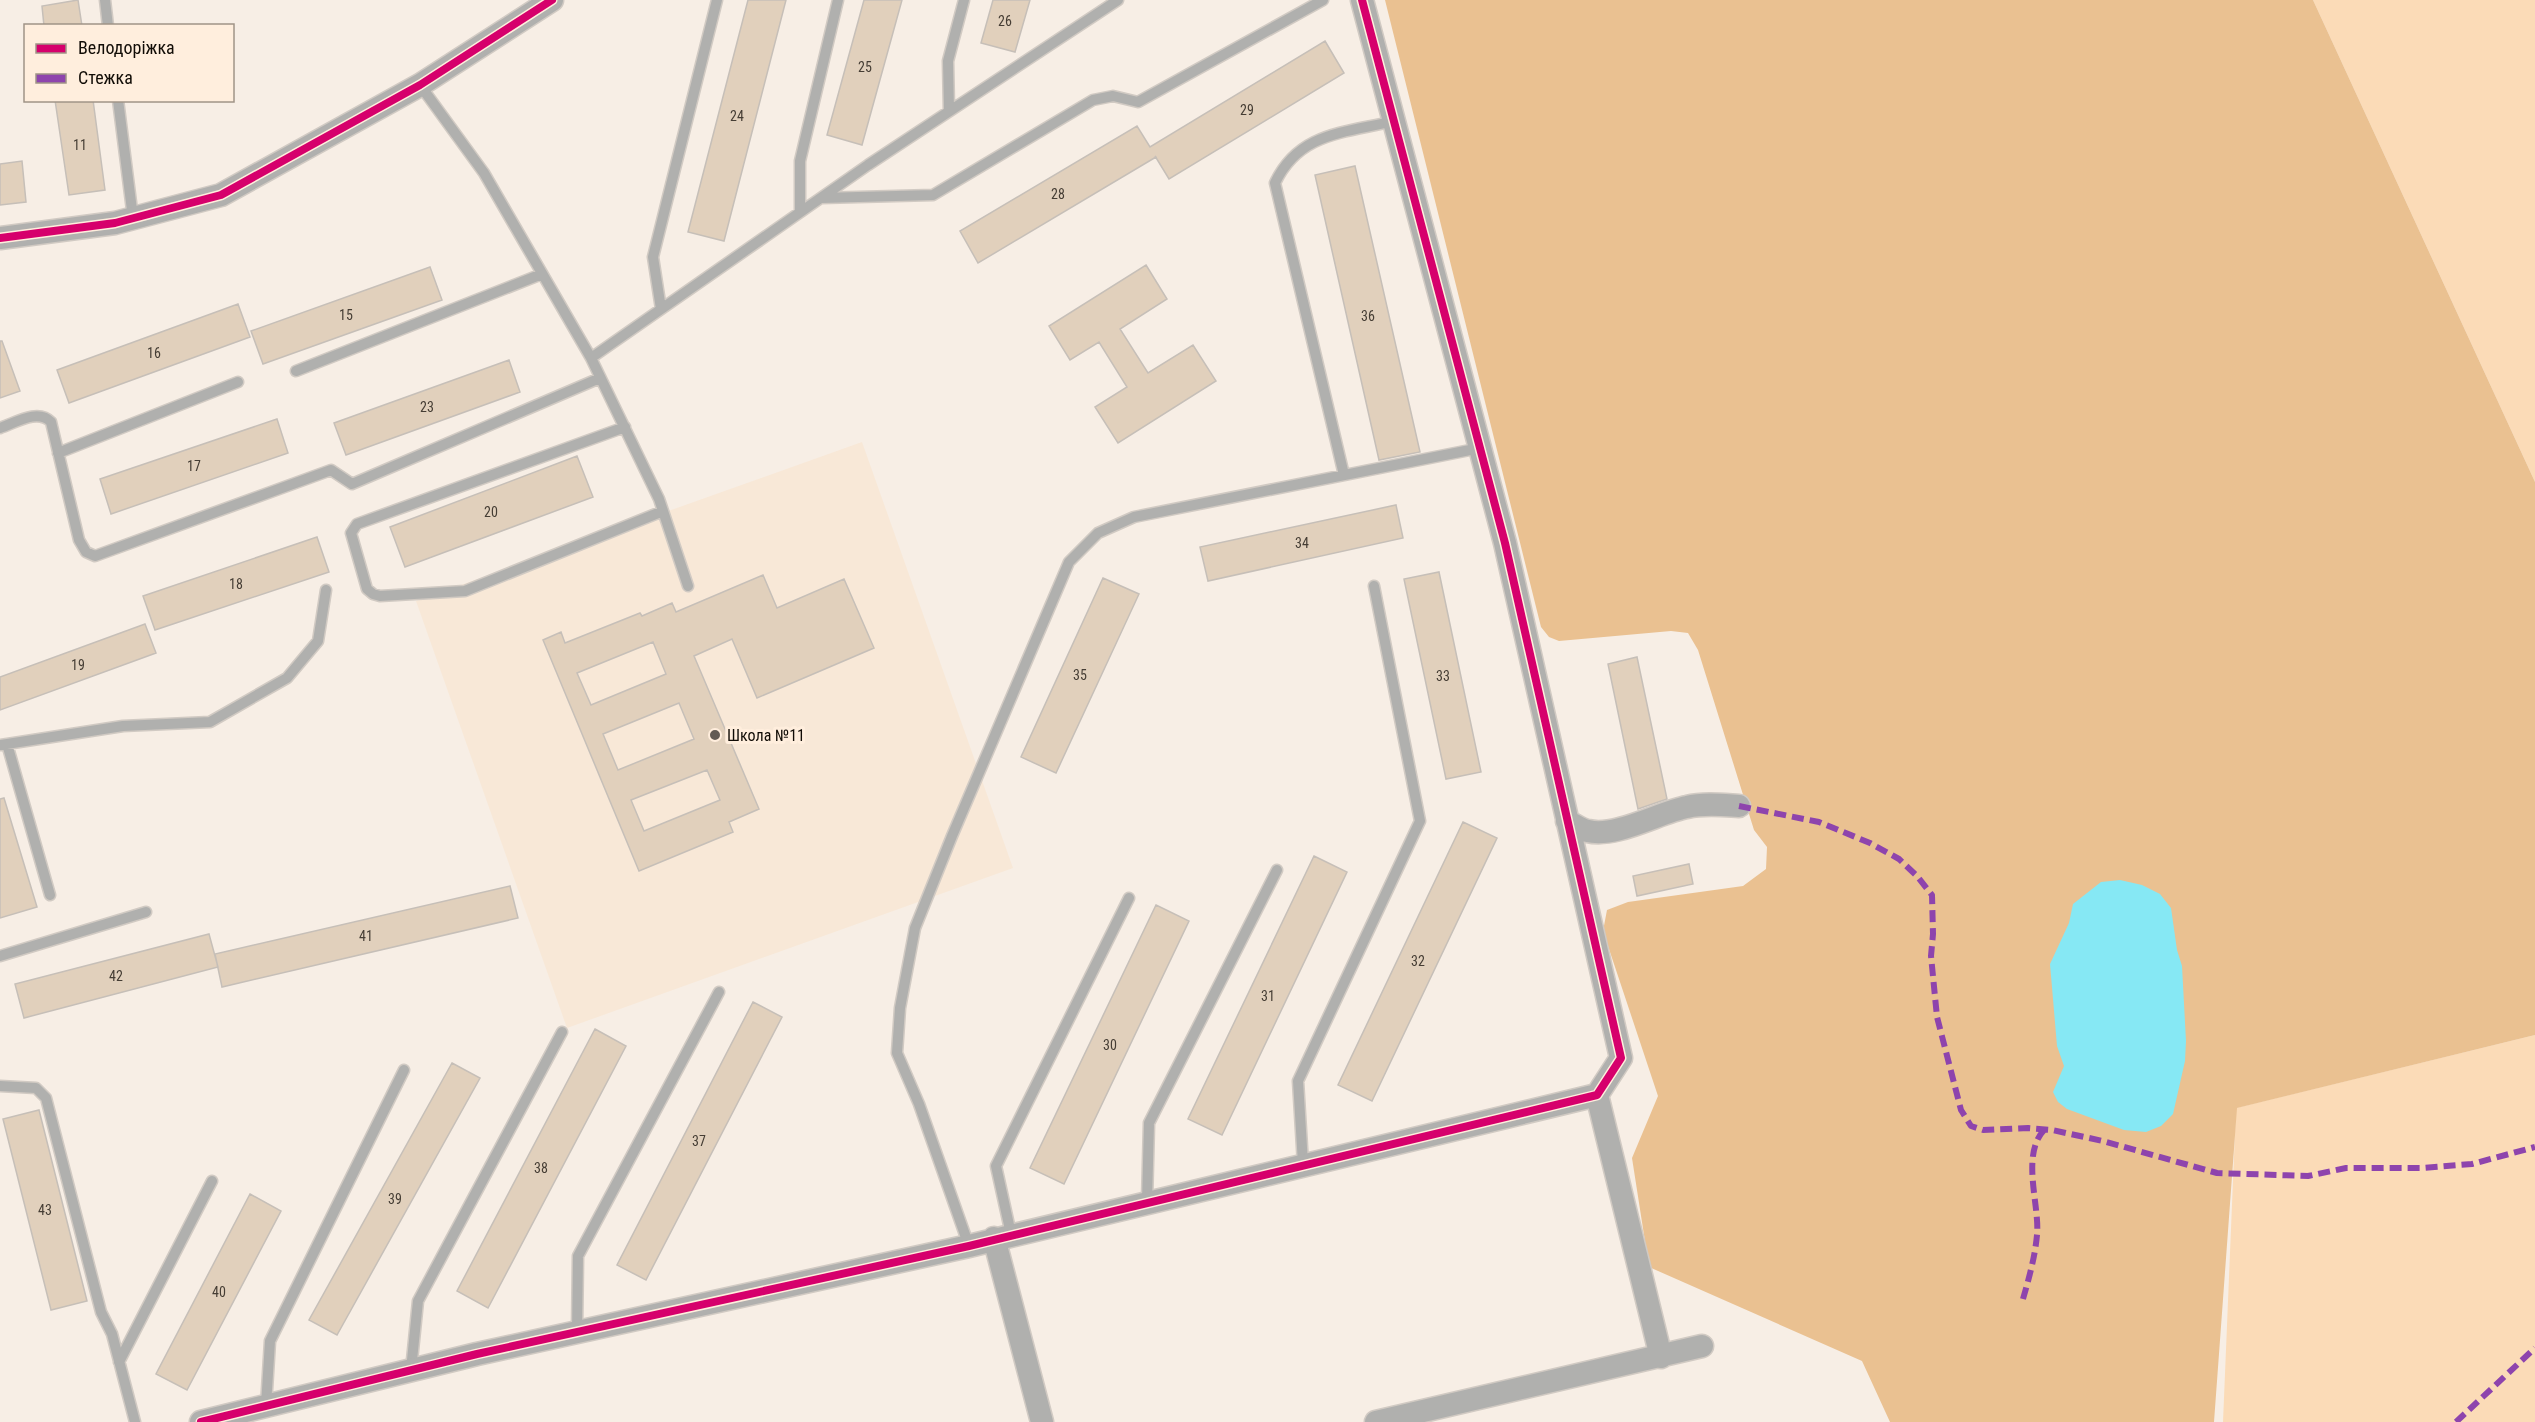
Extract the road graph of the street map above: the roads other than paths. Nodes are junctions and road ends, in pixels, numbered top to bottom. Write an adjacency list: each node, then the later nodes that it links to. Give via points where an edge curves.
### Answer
1 (105, 0): 10 (lane)
2 (552, 0): 11 (street)
3 (717, 0): 20 (lane, via 653,257)
4 (838, 0): 16 (lane, via 800,161)
5 (964, 0): 13 (lane, via 948,61)
6 (1118, 0): 9 (lane)
7 (1323, 0): 15 (lane, via 1138,102 1113,96 1094,100 933,195)
8 (1362, 0): 14 (street)
9 (1101, 5): 13 (lane)
10 (108, 24)
11 (420, 85): 17 (street, via 221,195); 19 (lane, via 484,173)
12 (118, 102): 17 (lane)
13 (950, 111): 15 (lane)
14 (1394, 121): 27 (street); 29 (lane, via 1312,141 1291,156 1275,183)
15 (820, 198): 16 (lane)
16 (800, 212): 20 (lane)
17 (133, 218): 18 (street)
18 (0, 238)
19 (542, 274): 21 (lane); 22 (lane)
20 (661, 309): 21 (lane)
21 (591, 358): 23 (lane)
22 (296, 371)
23 (600, 378): 26 (lane); 28 (lane, via 352,484 331,470 95,556 86,552 79,540)
24 (238, 382): 28 (lane)
25 (0, 428): 28 (lane, via 36,415 45,416 51,422)
26 (625, 428): 30 (lane); 30 (lane, via 357,524 351,533 367,589 380,596 465,591)
27 (1480, 448): 29 (lane); 36 (street)
28 (58, 453)
29 (1344, 475): 51 (lane, via 1134,517 1098,533 1069,562 915,928 900,1008 897,1053)
30 (663, 511): 31 (lane)
31 (688, 586)
32 (1374, 586): 47 (lane, via 1420,820 1298,1081)
33 (326, 590): 34 (lane, via 318,641 287,678 210,722 123,726)
34 (3, 745): 38 (lane)
35 (1739, 807): 36 (street, via 1686,807 1599,832 1587,831)
36 (1568, 821): 46 (street, via 1621,1058)
37 (1277, 870): 49 (lane, via 1149,1124)
38 (50, 894)
39 (1129, 898): 50 (lane, via 996,1166)
40 (146, 912): 41 (lane)
41 (0, 956)
42 (719, 992): 52 (lane, via 578,1256)
43 (562, 1032): 56 (lane, via 418,1301)
44 (404, 1070): 57 (lane, via 270,1341)
45 (0, 1086): 55 (lane, via 36,1088 46,1098 101,1312)
46 (1597, 1095): 47 (street); 54 (street)
47 (1303, 1164): 49 (street)
48 (212, 1181): 55 (lane)
49 (1147, 1202): 50 (street)
50 (1003, 1236): 51 (street); 60 (street)
51 (969, 1246): 52 (street)
52 (576, 1332): 56 (street)
53 (1702, 1346): 54 (street)
54 (1661, 1357): 61 (street)
55 (119, 1362): 58 (lane)
56 (411, 1371): 57 (street)
57 (267, 1406): 59 (street)
58 (135, 1422)
59 (201, 1422)
60 (1042, 1422)
61 (1377, 1422)

